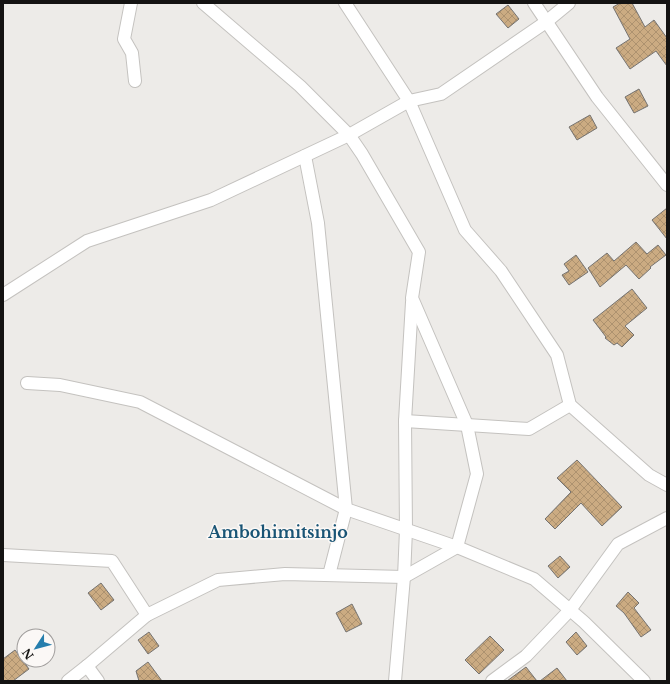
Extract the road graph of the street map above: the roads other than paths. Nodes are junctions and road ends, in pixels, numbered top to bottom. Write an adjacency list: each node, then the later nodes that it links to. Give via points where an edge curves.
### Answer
1 (131, 3): 7 (street, via 124,39 132,53)
2 (203, 3): 9 (street, via 300,86)
3 (345, 3): 8 (street)
4 (534, 3): 6 (street)
5 (569, 3): 6 (street)
6 (546, 22): 8 (street, via 441,94); 11 (street, via 597,97)
7 (135, 81)
8 (409, 101): 9 (street); 15 (street, via 465,230 501,271 557,355)
9 (349, 135): 10 (street); 13 (street, via 419,252)
10 (305, 156): 12 (street, via 211,200 87,241); 19 (street, via 318,223)
11 (667, 185)
12 (3, 295)
13 (412, 298): 16 (street); 17 (street)
14 (27, 383): 19 (street, via 60,385 140,402)
15 (570, 405): 17 (street, via 529,429); 18 (street, via 649,475)
16 (405, 421): 17 (street); 21 (street)
17 (467, 425): 22 (street, via 477,474)
18 (667, 485)
19 (346, 510): 21 (street); 24 (street)
20 (667, 518): 26 (street, via 618,544)
21 (406, 530): 22 (street); 25 (street)
22 (457, 547): 25 (street); 26 (street, via 534,579)
23 (3, 555): 27 (street, via 112,561)
24 (329, 575): 25 (street); 27 (street, via 285,574 218,580)
25 (404, 577): 31 (street)
26 (570, 610): 32 (street, via 526,656); 33 (street)
27 (147, 615): 28 (street)
28 (86, 666): 29 (street); 30 (street)
29 (68, 681)
30 (98, 681)
31 (395, 681)
32 (492, 681)
33 (644, 681)

